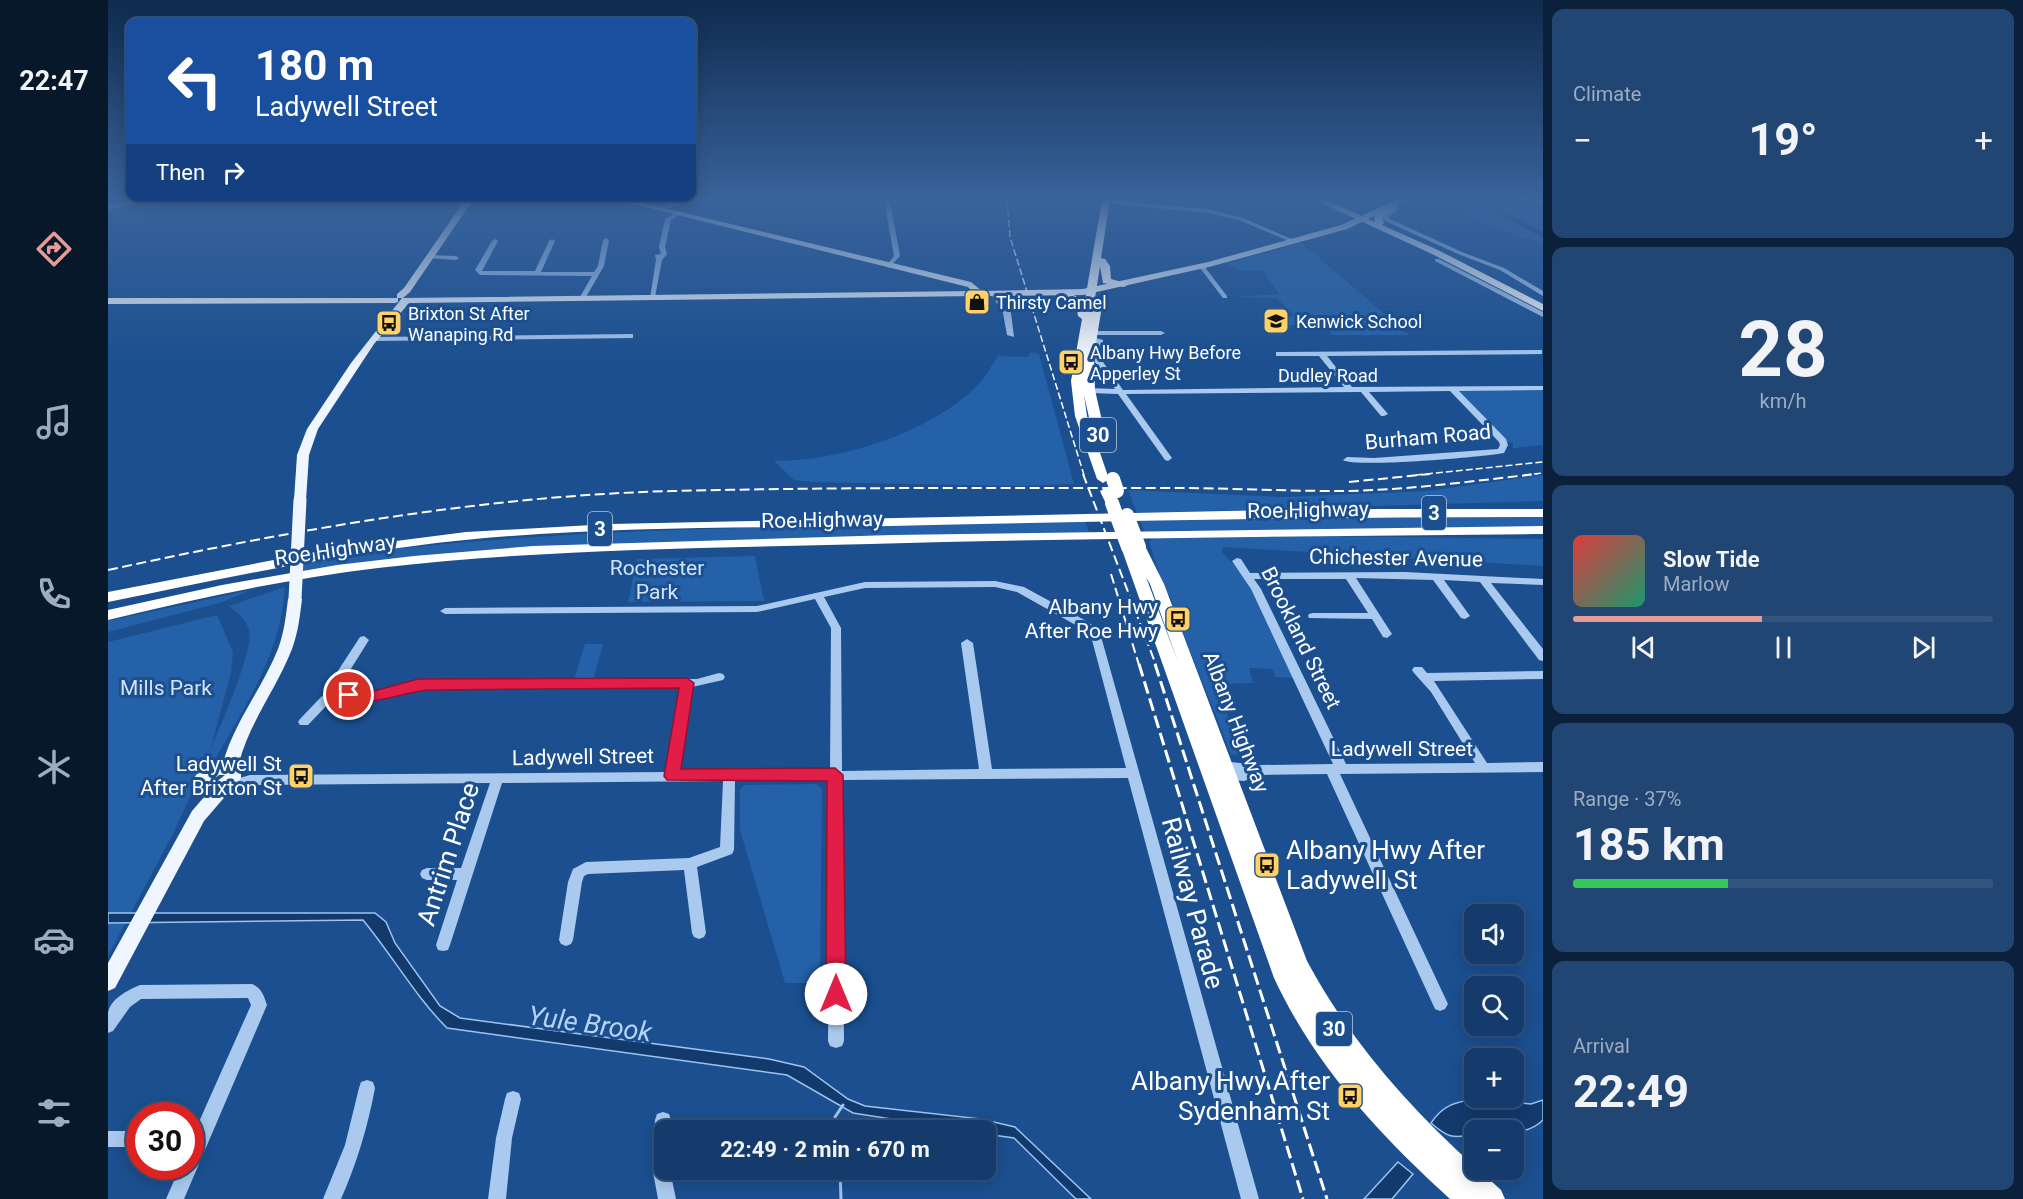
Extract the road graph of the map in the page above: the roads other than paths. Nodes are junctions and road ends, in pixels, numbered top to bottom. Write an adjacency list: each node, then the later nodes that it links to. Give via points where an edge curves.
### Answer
1 (484, 256): 20 (street, via 480,273)
2 (545, 256): 20 (street)
3 (603, 256): 21 (street)
4 (662, 256): 26 (street)
5 (851, 256): 17 (main road)
6 (897, 256): 17 (street)
7 (1100, 256): 24 (highway, Albany Highway)
8 (1103, 256): 16 (highway, Albany Highway)
9 (1241, 256): 18 (main road)
10 (1441, 256): 22 (highway)
11 (1443, 256): 22 (highway)
12 (1465, 256): 19 (street)
13 (429, 258): 14 (street); 32 (main road)
14 (456, 258)
15 (1437, 260): 22 (street)
16 (1102, 261): 23 (highway, via 1106,281); 24 (highway, Albany Highway)
17 (890, 265): 29 (main road, via 973,286)
18 (1206, 266): 23 (main road); 24 (main road); 31 (street)
19 (1504, 270): 22 (street); 28 (street)
20 (537, 274): 21 (street)
21 (596, 274): 25 (street)
22 (1477, 274): 34 (highway); 35 (highway); 36 (street)
23 (1124, 284): 24 (main road)
24 (1094, 293): 27 (main road); 30 (main road); 37 (highway, Albany Highway); 41 (highway, Albany Highway / 30)
25 (587, 294): 26 (main road); 32 (main road)
26 (650, 294): 29 (main road)
27 (1040, 294): 29 (main road); 30 (main road)
28 (1543, 294)
29 (993, 296): 39 (street)
30 (1070, 296): 37 (highway, via 1081,301 1081,314)
31 (1226, 297)
32 (402, 298): 33 (main road); 42 (main road)
33 (108, 301)
34 (1543, 301)
35 (1543, 308)
36 (1543, 315)
37 (1086, 317): 50 (highway, Albany Highway)
38 (1161, 333): 41 (street)
39 (1011, 335)
40 (630, 336): 42 (street)
41 (1096, 336): 50 (highway, Albany Highway / 30); 51 (street, via 1099,362)
42 (374, 339): 90 (main road, bridge, via 307,438 293,620 284,654 235,747)
43 (1539, 352): 45 (street)
44 (1279, 354): 45 (street)
45 (1321, 354): 48 (street)
46 (1543, 388): 47 (street, Dudley Road)
47 (1452, 389): 49 (street, Dudley Road); 54 (street, Burham Road, via 1503,441 1501,451)
48 (1350, 390): 49 (street, Dudley Road); 51 (street, Dudley Road)
49 (1363, 390): 52 (street)
50 (1084, 392): 51 (street, Dudley Road); 84 (highway, Albany Highway / 30, bridge, via 1112,491 1133,547 1157,584)
51 (1117, 392): 53 (street)
52 (1384, 414)
53 (1168, 458)
54 (1347, 460)
55 (1543, 504): 56 (highway)
56 (1325, 513): 57 (highway, Roe Highway / 3); 66 (highway, Roe Highway / 3, via 610,528 466,536 326,555)
57 (1543, 513)
58 (1543, 532): 68 (highway, Roe Highway / 3, via 861,540 505,552 324,572)
59 (1237, 561): 60 (street, Brookland Street)
60 (1249, 576): 61 (street, Chichester Avenue); 82 (street, Brookland Street)
61 (1349, 576): 62 (street, Chichester Avenue); 70 (street)
62 (1436, 576): 63 (street, Chichester Avenue); 71 (street)
63 (1482, 578): 64 (street, Chichester Avenue); 75 (street)
64 (1543, 582)
65 (818, 596): 67 (street, via 750,609); 85 (street, Railway Parade, via 872,585 999,584 1020,589 1084,624 1097,640); 87 (street, via 836,628)
66 (108, 597)
67 (445, 611)
68 (108, 615)
69 (1313, 616): 70 (street)
70 (1376, 616): 72 (street)
71 (1465, 616)
72 (1387, 634)
73 (364, 640): 79 (street, via 336,683)
74 (967, 644): 86 (street)
75 (1543, 657)
76 (1543, 675): 83 (street, via 1422,674)
77 (719, 677): 78 (street)
78 (687, 683): 79 (street, via 418,685 374,696); 88 (street)
79 (338, 693): 80 (street, via 325,700)
80 (304, 723)
81 (1543, 767): 83 (street, Ladywell Street)
82 (1336, 768): 83 (street, Ladywell Street); 84 (street, Ladywell Street, via 1261,770 1244,776); 100 (street, Brookland Street)
83 (1484, 768)
84 (1219, 771): 110 (highway, Albany Highway / 30, via 1298,964 1322,1010 1347,1050)
85 (1132, 773): 86 (street, Ladywell Street); 115 (street, Railway Parade)
86 (986, 774): 87 (street, Ladywell Street)
87 (835, 775): 89 (street, Ladywell Street); 102 (street)
88 (672, 776): 89 (street, Ladywell Street); 91 (street, Ladywell Street)
89 (729, 776): 93 (street, via 729,846 721,855)
90 (226, 777): 91 (street, Ladywell Street); 92 (main road); 92 (main road, via 215,790 204,789)
91 (498, 777): 95 (street, Antrim Place)
92 (198, 816): 99 (main road)
93 (690, 864): 96 (street); 97 (street, via 586,868 578,873 575,882)
94 (427, 874): 95 (street)
95 (465, 874): 98 (street, Antrim Place)
96 (699, 933)
97 (566, 940)
98 (443, 945)
99 (108, 982)
100 (1440, 1004)
101 (108, 1026): 105 (street, via 119,1005 140,992 252,991 259,1005)
102 (836, 1041)
103 (368, 1088): 112 (street, via 348,1163)
104 (513, 1099): 113 (street)
105 (204, 1122)
106 (108, 1138): 107 (street)
107 (126, 1139)
108 (183, 1180): 111 (street)
109 (663, 1180): 114 (street)
110 (1460, 1190): 116 (highway, Albany Highway / 30); 117 (highway)
111 (175, 1199)
112 (332, 1199)
113 (497, 1199)
114 (667, 1199)
115 (1250, 1199)
116 (1492, 1199)
117 (1501, 1199)

